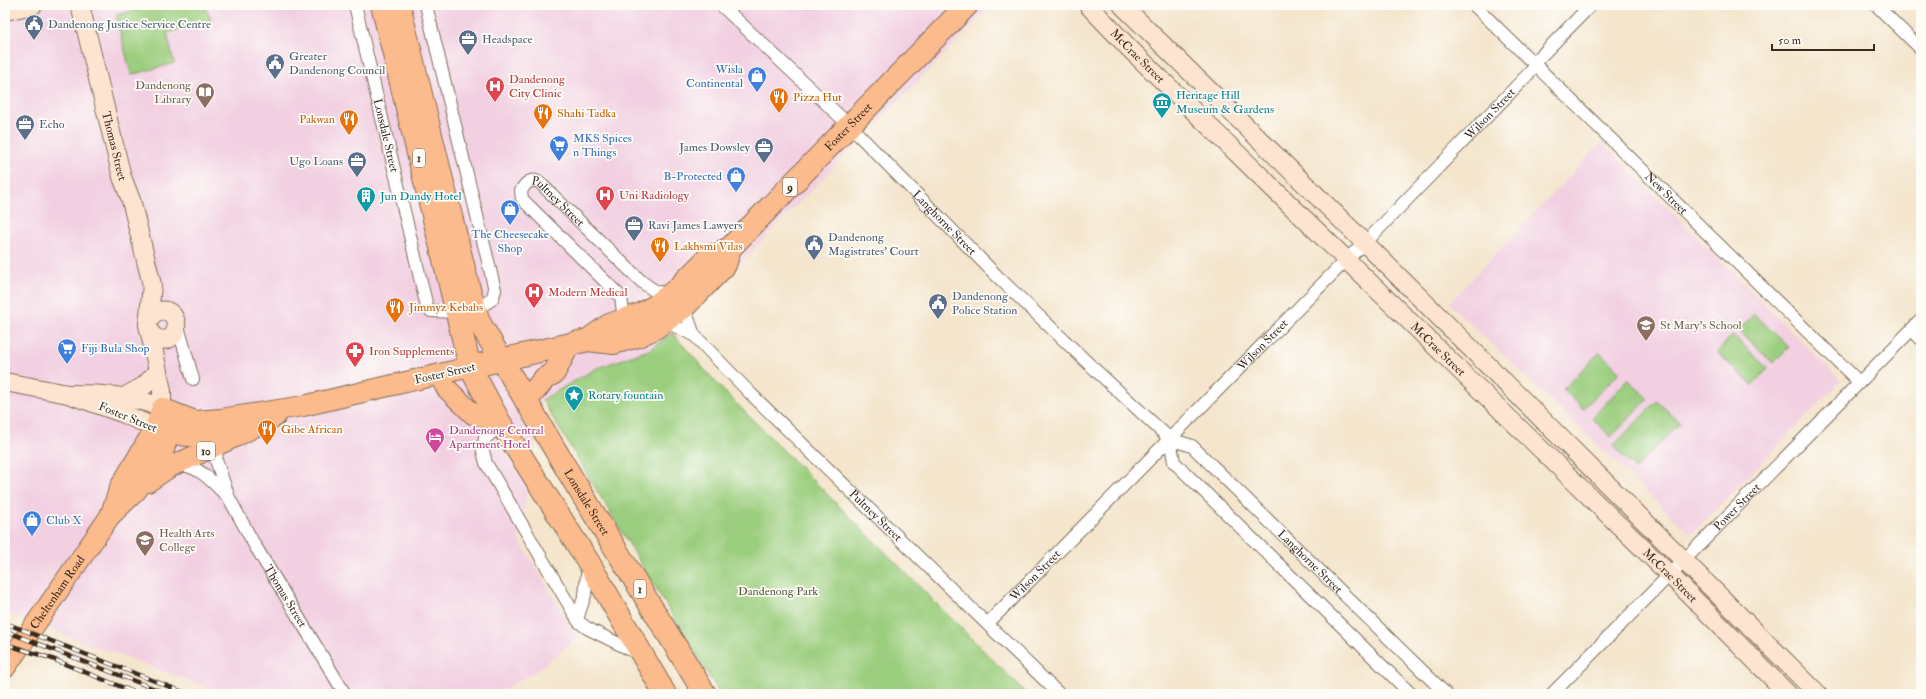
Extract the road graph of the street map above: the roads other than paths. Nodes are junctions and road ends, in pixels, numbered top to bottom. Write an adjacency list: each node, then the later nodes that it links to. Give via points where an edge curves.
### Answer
1 (33, 5): 14 (main road)
2 (80, 5): 20 (main road, Thomas Street, via 122,177 131,200)
3 (355, 5): 22 (street, Lonsdale Street, via 427,306 431,311)
4 (382, 5): 22 (highway, Lonsdale Street / 1)
5 (399, 5): 22 (highway, Lonsdale Street / 1)
6 (426, 5): 22 (street, Lonsdale Street, via 495,290 492,299 482,306)
7 (721, 5): 17 (street, Langhorne Street)
8 (967, 5): 17 (highway, Foster Street / 9)
9 (1088, 5): 19 (main road, McCrae Street, via 1130,49)
10 (1122, 5): 18 (main road, McCrae Street)
11 (1474, 5): 16 (street, New Street)
12 (1591, 5): 16 (street, Wilson Street)
13 (1876, 5): 15 (street)
14 (5, 11)
15 (1921, 49)
16 (1535, 65): 18 (street, Wilson Street); 38 (street, New Street)
17 (849, 126): 21 (highway, Foster Street / 9, via 730,248 726,265); 47 (street, Langhorne Street, via 995,274)
18 (1365, 243): 19 (street, Wilson Street); 53 (main road, McCrae Street)
19 (1347, 259): 47 (street, Wilson Street); 55 (main road, McCrae Street)
20 (152, 285): 23 (main road, Thomas Street); 27 (main road, Thomas Street)
21 (677, 301): 24 (highway, Foster Street / 9); 24 (street, Pultney Street, via 642,282 540,183 531,180 521,191 522,199 621,297); 26 (highway, Foster Street / 9); 29 (street, Pultney Street)
22 (465, 310): 32 (highway, Lonsdale Street / 1, via 479,322); 33 (highway, Lonsdale Street / 1)
23 (175, 318): 27 (main road, via 165,311 157,312 150,317); 27 (main road, via 176,331 169,338 154,337); 36 (street, Thomas Street)
24 (624, 320): 31 (highway, Foster Street / 9, via 609,325)
25 (1921, 320): 28 (street, Power Street)
26 (666, 322): 29 (street, Pultney Street); 31 (highway, Foster Street / 9, via 638,336 614,343)
27 (149, 327): 34 (main road, Thomas Street)
28 (1912, 330): 30 (street); 38 (street, Power Street)
29 (694, 335): 57 (street, Pultney Street, via 750,393)
30 (1921, 339)
31 (578, 343): 32 (highway, Foster Street / 9); 41 (highway, 9, via 554,373 545,378)
32 (502, 360): 33 (highway, Foster Street / 10); 41 (highway, Lonsdale Street / 1)
33 (470, 367): 35 (main road, Foster Street / 10); 45 (highway, Lonsdale Street / 1)
34 (157, 372): 40 (main road, via 140,389); 43 (main road, Thomas Street)
35 (439, 375): 42 (main road, Foster Street / 10); 45 (main road, via 446,388 473,414)
36 (193, 379)
37 (5, 382): 39 (main road, Foster Street)
38 (1858, 382): 53 (street, Power Street)
39 (68, 394): 40 (main road, Foster Street); 46 (main road, Foster Street, via 122,413)
40 (124, 397): 43 (main road, Foster Street)
41 (526, 401): 62 (highway, Lonsdale Street / 1)
42 (303, 406): 43 (main road, Foster Street / 10, via 198,421); 44 (main road, Foster Street / 10)
43 (163, 409): 46 (main road, 10)
44 (276, 416): 46 (main road, Foster Street / 10, via 209,437 195,438); 48 (main road, 10)
45 (500, 423): 54 (highway, Lonsdale Street / 1); 56 (street, via 485,438 483,451 486,463)
46 (162, 431): 50 (main road, Cheltenham Road / 10, via 165,450); 52 (main road, Cheltenham Road / 10, via 120,487)
47 (1170, 439): 57 (street, Wilson Street); 64 (street, Langhorne Street, via 1174,462); 65 (street, Langhorne Street, via 1192,446)
48 (220, 444): 49 (main road, 10); 51 (street, Thomas Street, via 216,460)
49 (174, 465): 50 (main road, 10); 51 (street, Thomas Street, via 197,469)
50 (138, 490): 52 (main road, Cheltenham Road / 10)
51 (229, 498): 60 (street, Thomas Street)
52 (110, 516): 59 (main road, Cheltenham Road / 10)
53 (1683, 561): 55 (street, Power Street); 68 (main road, McCrae Street)
54 (589, 563): 56 (street, via 585,596); 58 (highway, 1)
55 (1670, 576): 66 (street, Power Street); 67 (main road, McCrae Street)
56 (577, 619): 58 (street, via 587,628)
57 (988, 623): 63 (street, Pultney Street)
58 (644, 657): 61 (highway, 1)
59 (5, 668)
60 (345, 694)
61 (665, 694)
62 (705, 694)
63 (1059, 694)
64 (1411, 694)
65 (1446, 694)
66 (1552, 694)
67 (1788, 694)
68 (1818, 694)

